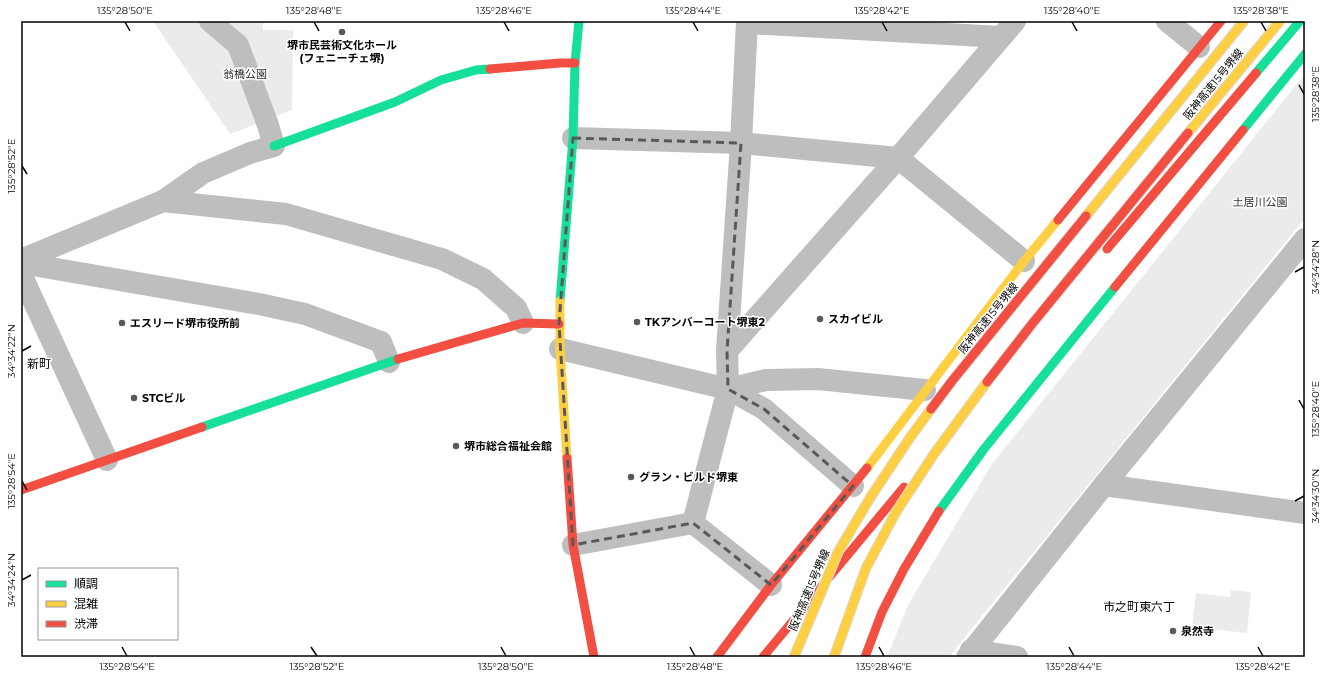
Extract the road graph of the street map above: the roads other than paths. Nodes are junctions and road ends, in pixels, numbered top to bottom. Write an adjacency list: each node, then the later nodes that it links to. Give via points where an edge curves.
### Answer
1 (210, 21): 15 (street, via 238,45)
2 (579, 21): 12 (main road)
3 (1167, 21): 10 (street)
4 (1221, 21): 10 (main road)
5 (1244, 21): 44 (main road, 阪神高速15号堺線, bridge, via 952,381 909,439 838,552)
6 (1280, 21): 45 (main road, 阪神高速15号堺線, bridge, via 1032,324 934,454 896,512 866,568)
7 (1300, 21): 19 (main road)
8 (747, 22): 9 (street); 14 (street)
9 (1008, 29): 16 (street)
10 (1199, 47): 21 (main road)
11 (1305, 54): 46 (main road, via 963,477 896,583)
12 (575, 63): 13 (main road); 15 (main road, via 476,70 441,80 395,102)
13 (573, 138): 14 (street); 26 (main road)
14 (741, 143): 16 (street); 28 (street)
15 (274, 146): 17 (street, via 203,173)
16 (898, 158): 21 (street); 28 (street)
17 (163, 201): 20 (street); 25 (street, via 286,214 442,259 483,279 516,308)
18 (1305, 239): 34 (street)
19 (1103, 254)
20 (21, 260)
21 (1024, 261): 31 (main road)
22 (21, 263): 29 (street, via 305,314 381,342)
23 (21, 274): 32 (street)
24 (1072, 289): 43 (main road)
25 (523, 322): 26 (main road); 29 (main road)
26 (560, 324): 27 (main road)
27 (560, 349): 30 (street); 38 (main road)
28 (727, 351): 30 (street)
29 (389, 362): 32 (main road)
30 (728, 389): 31 (street, via 766,380 818,379); 33 (street, via 764,409); 37 (street)
31 (925, 390): 33 (main road)
32 (107, 460): 35 (main road)
33 (852, 486): 39 (main road)
34 (1104, 486): 36 (street); 40 (street)
35 (21, 490)
36 (1305, 513)
37 (693, 523): 38 (street); 39 (street)
38 (573, 545): 41 (main road)
39 (771, 585): 42 (main road)
40 (969, 654): 47 (street)
41 (594, 657)
42 (717, 657)
43 (763, 657)
44 (794, 657)
45 (834, 657)
46 (865, 657)
47 (1017, 657)

